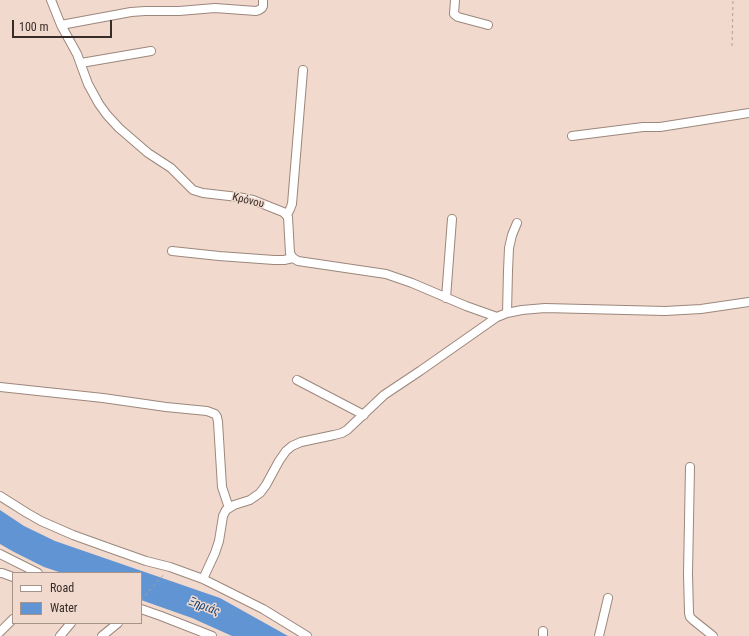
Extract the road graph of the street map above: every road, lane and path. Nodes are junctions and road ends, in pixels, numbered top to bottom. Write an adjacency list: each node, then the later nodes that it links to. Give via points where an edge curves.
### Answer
1 (51, 0): 5 (street, Κρόνου)
2 (263, 0): 5 (street, via 262,8 256,11 215,8 131,12)
3 (455, 0): 6 (street, via 456,16)
4 (733, 0): 7 (path)
5 (61, 25): 9 (street, Κρόνου)
6 (488, 25)
7 (732, 46)
8 (151, 50): 9 (street)
9 (81, 63): 13 (street, Κρόνου, via 88,84 107,115 148,153 171,168 193,190 253,200)
10 (303, 70): 13 (street, via 292,204)
11 (749, 114): 12 (street)
12 (572, 136)
13 (287, 215): 17 (street)
14 (452, 219): 18 (street)
15 (518, 223): 20 (street, via 509,248)
16 (172, 251): 17 (street, via 274,260)
17 (293, 258): 18 (street, via 302,262 386,274)
18 (446, 298): 21 (street)
19 (749, 302): 20 (street, via 678,311 545,308)
20 (507, 313): 21 (street)
21 (497, 317): 24 (street, via 393,389)
22 (296, 380): 24 (street)
23 (0, 387): 27 (street, via 215,414 218,422 222,487)
24 (364, 414): 27 (street, via 342,433 292,446 279,461 260,493)
25 (690, 467): 46 (street, via 689,613 693,620)
26 (0, 496): 29 (street, via 31,516 73,535)
27 (230, 508): 33 (street, via 223,516 216,553)
28 (0, 554): 30 (street)
29 (170, 567): 33 (street); 35 (path)
30 (36, 572)
31 (0, 573): 32 (street)
32 (12, 577)
33 (203, 579): 44 (street, via 263,609)
34 (608, 598): 45 (street)
35 (142, 599)
36 (142, 609): 43 (street)
37 (12, 620): 40 (street)
38 (70, 624): 41 (street)
39 (117, 624): 42 (street)
40 (0, 632)
41 (60, 636)
42 (102, 636)
43 (212, 636)
44 (307, 636)
45 (599, 636)
46 (713, 636)

